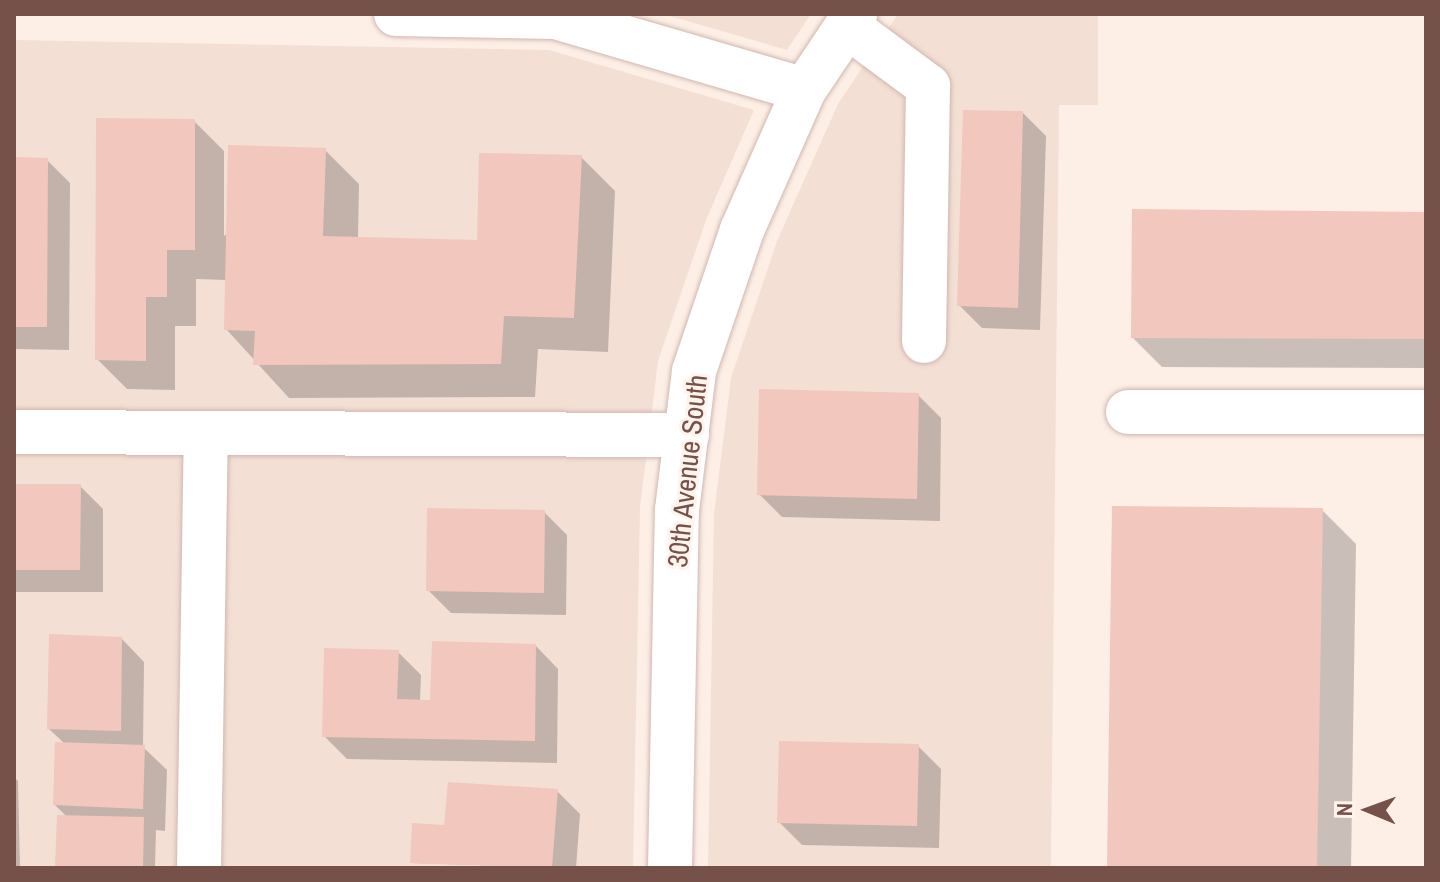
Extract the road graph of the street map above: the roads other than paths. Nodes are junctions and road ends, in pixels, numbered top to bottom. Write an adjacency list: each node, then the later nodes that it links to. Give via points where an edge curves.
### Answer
1 (396, 14): 3 (street, via 555,17)
2 (851, 20): 3 (street, 30th Avenue South); 4 (street, via 928,86)
3 (804, 90): 9 (street, 30th Avenue South, via 737,244 694,371)
4 (924, 341)
5 (1128, 412): 6 (street)
6 (1426, 412)
7 (14, 432): 8 (street)
8 (206, 433): 9 (street); 10 (street)
9 (687, 435): 11 (street, 30th Avenue South, via 677,510)
10 (199, 868)
11 (670, 868)

